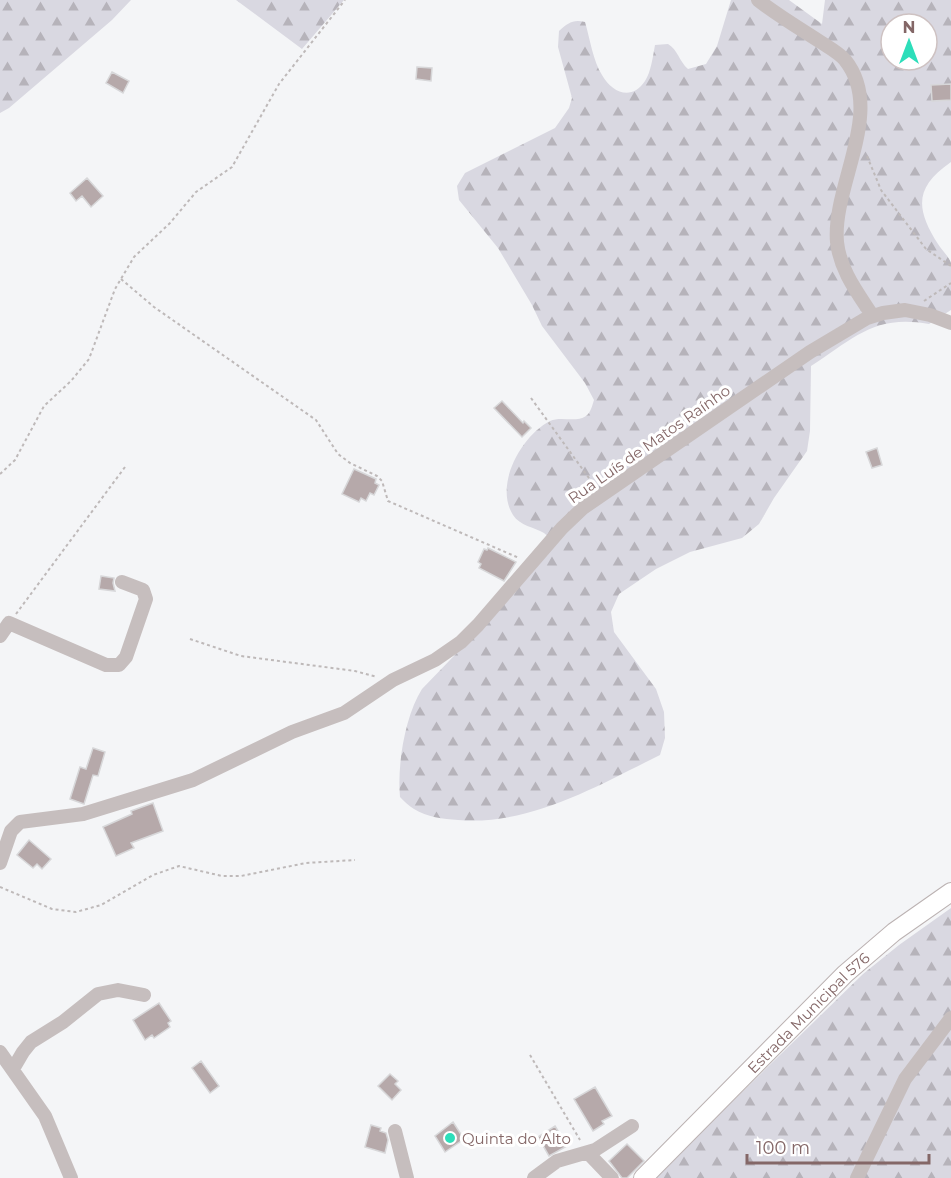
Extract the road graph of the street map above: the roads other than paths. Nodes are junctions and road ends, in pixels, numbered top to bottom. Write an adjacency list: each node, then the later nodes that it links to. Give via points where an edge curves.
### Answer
1 (759, 0): 2 (street, via 835,51 856,80 860,121 838,217 837,241 849,279)
2 (872, 315): 3 (street, via 910,311); 6 (street, Rua Luís de Matos Raínho, via 810,352 569,521 461,642 390,682 354,708 292,732 203,776 79,814 23,821)
3 (951, 323)
4 (122, 582): 5 (street, via 143,590 146,599 126,657 119,665 106,665 9,623)
5 (0, 636)
6 (6, 828): 7 (street)
7 (0, 863)
8 (951, 892): 20 (main road, Estrada Municipal 576, via 894,932 845,974)
9 (144, 995): 12 (street, via 118,990 100,993 31,1042)
10 (951, 1018): 21 (street, via 905,1079)
11 (0, 1052): 12 (street)
12 (13, 1069): 16 (street, via 47,1120)
13 (632, 1126): 15 (street)
14 (395, 1131): 17 (street)
15 (588, 1153): 18 (street, via 556,1161); 19 (street)
16 (71, 1178)
17 (407, 1178)
18 (534, 1178)
19 (612, 1178)
20 (644, 1178)
21 (857, 1178)

